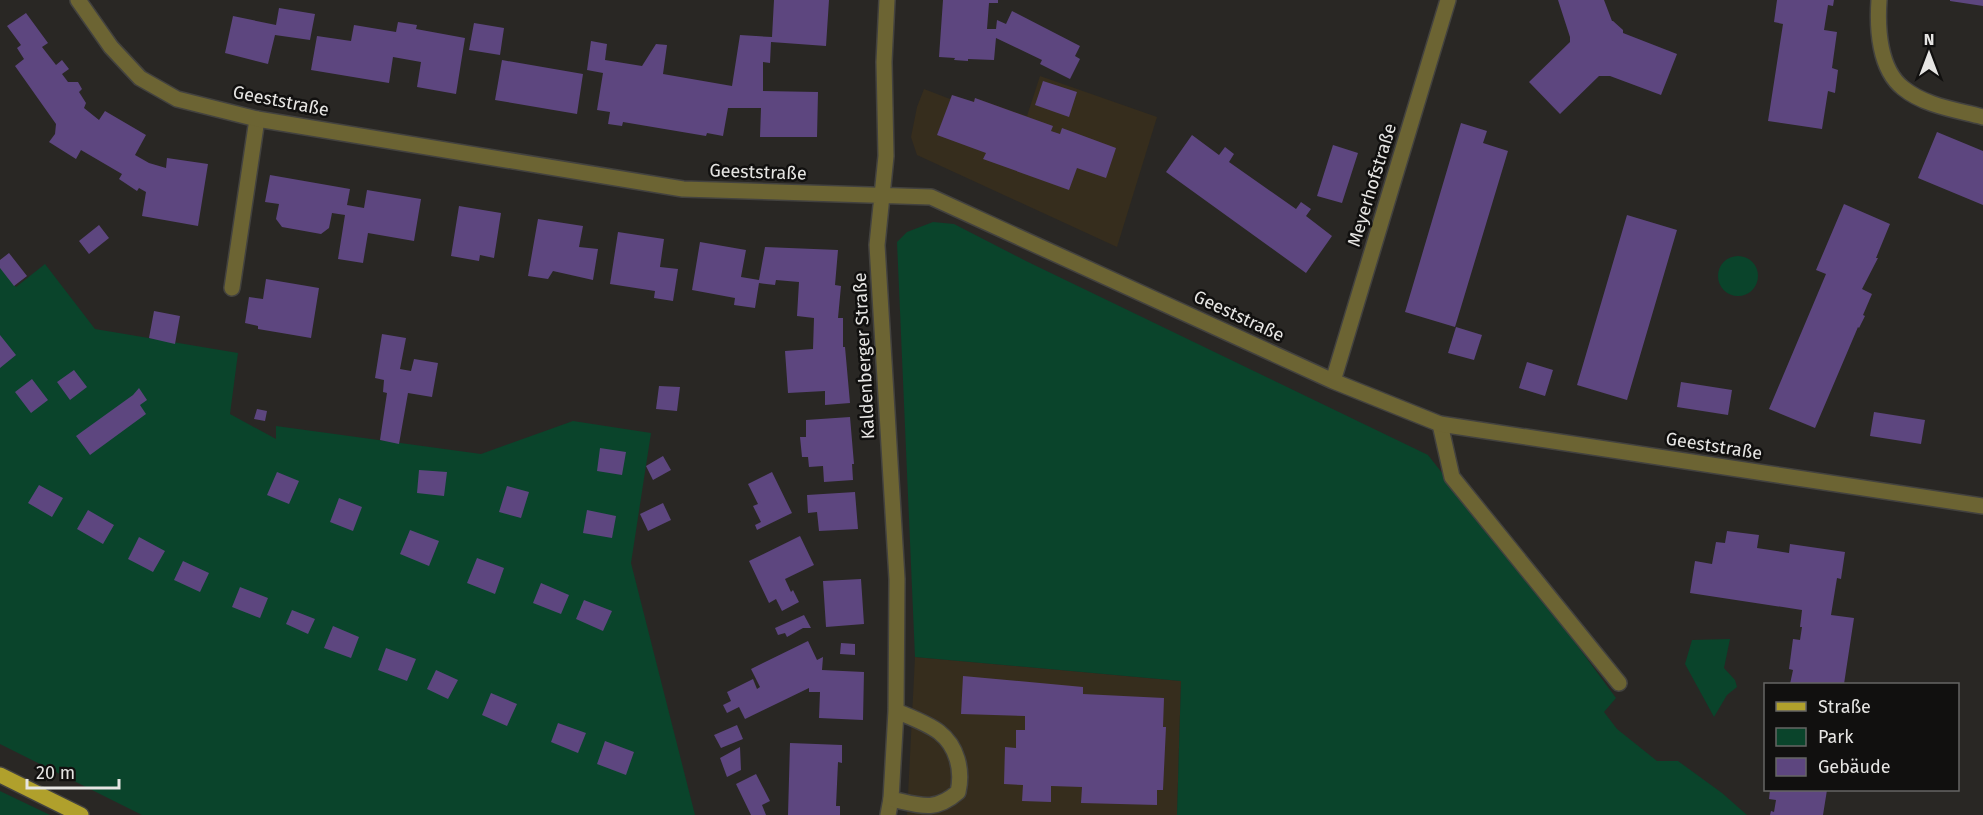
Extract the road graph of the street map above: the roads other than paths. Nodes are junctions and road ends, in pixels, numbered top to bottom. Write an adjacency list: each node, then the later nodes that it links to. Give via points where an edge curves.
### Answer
1 (78, 0): 6 (street, Geeststraße, via 111,47 140,78 177,99)
2 (886, 0): 7 (street, Kaldenberger Straße, via 886,156)
3 (1448, 0): 9 (street, Meyerhofstraße)
4 (1879, 0): 5 (street, via 1884,56 1903,88 1945,108)
5 (1983, 117)
6 (257, 119): 7 (street, Geeststraße, via 683,189); 8 (street)
7 (882, 196): 9 (street, Geeststraße, via 931,197); 13 (street, Kaldenberger Straße, via 877,245 897,579)
8 (232, 288)
9 (1333, 381): 10 (street, Geeststraße)
10 (1440, 424): 11 (street, Geeststraße); 12 (street, via 1452,477)
11 (1983, 506)
12 (1618, 683)
13 (896, 711): 15 (street, Kaldenberger Straße); 15 (street, via 939,732 953,749 961,780 958,792 940,805)
14 (0, 775): 16 (main road)
15 (891, 799): 17 (street, Kaldenberger Straße)
16 (81, 815)
17 (888, 815)

